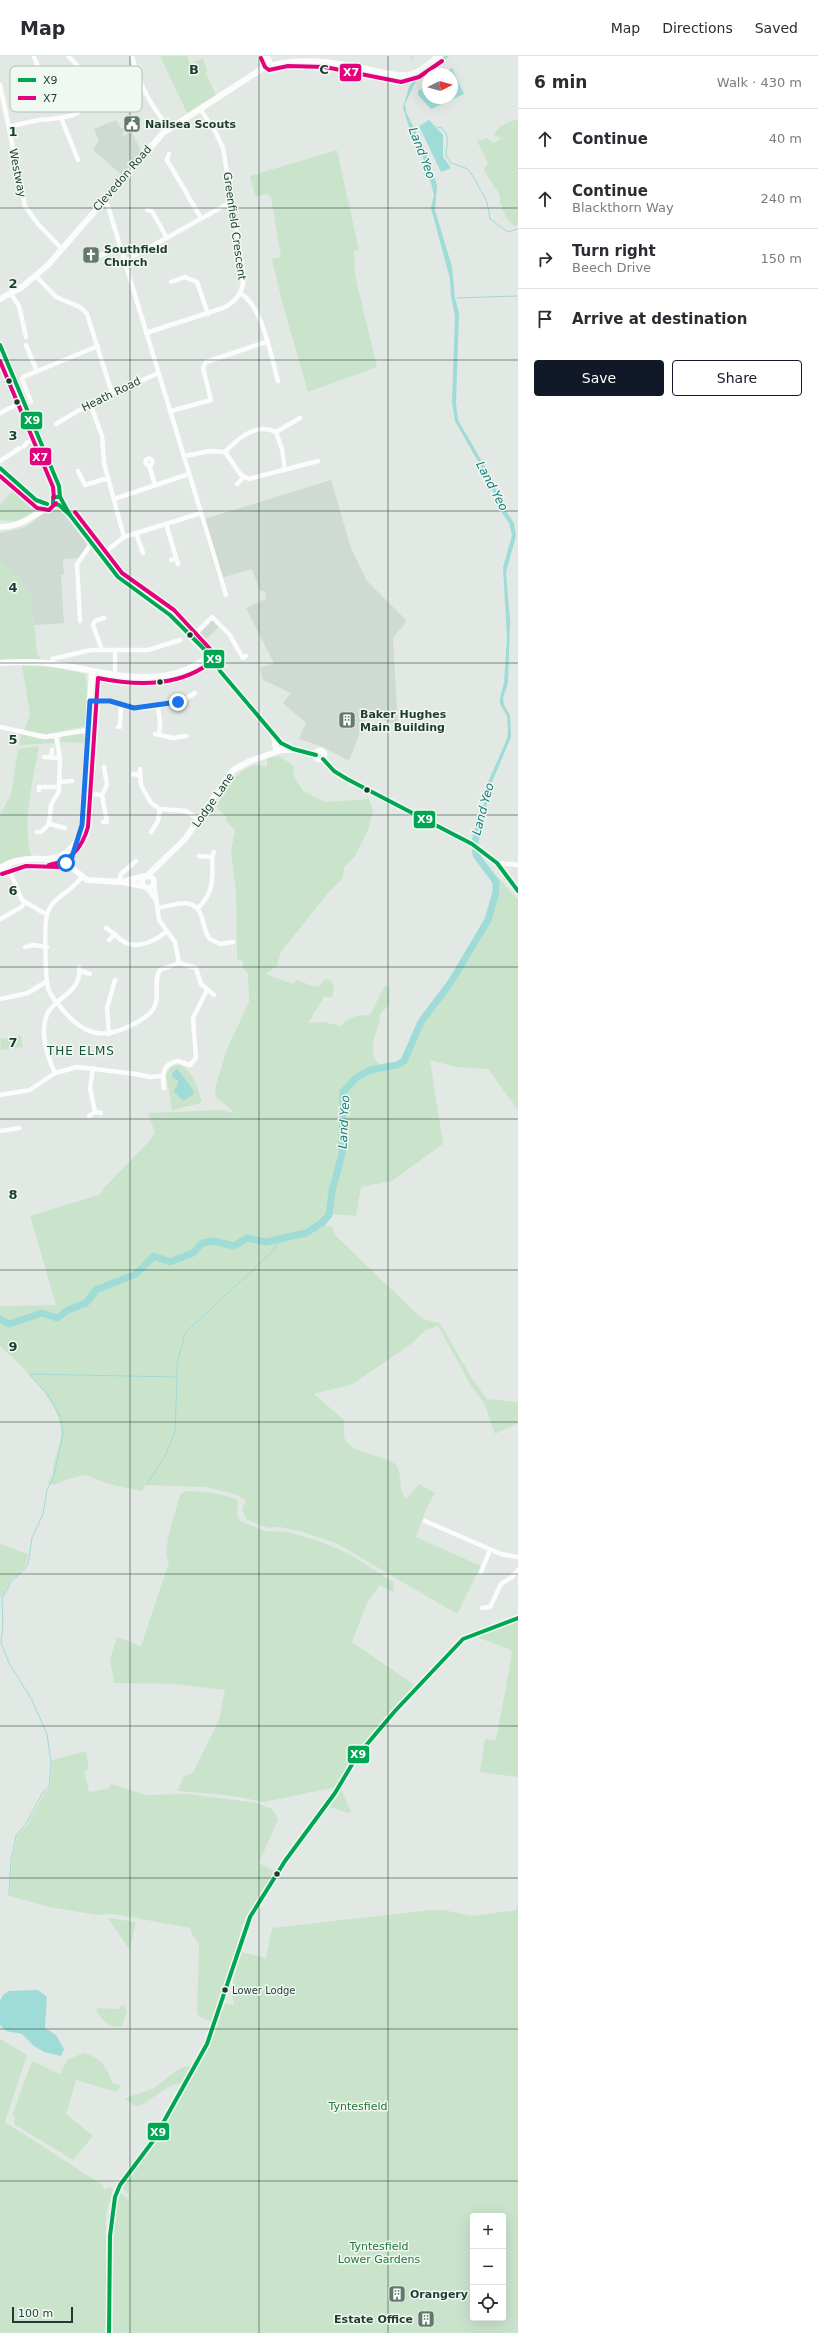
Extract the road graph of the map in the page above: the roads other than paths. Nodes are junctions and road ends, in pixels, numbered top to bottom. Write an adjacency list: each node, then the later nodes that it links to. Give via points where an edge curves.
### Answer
1 (35, 56): 6 (street); 8 (street)
2 (68, 56): 9 (street)
3 (132, 56): 10 (street)
4 (267, 56): 7 (main road)
5 (439, 56): 7 (main road, Clevedon Road, via 416,72 401,76 326,61 287,60)
6 (28, 59)
7 (270, 64): 13 (main road, Clevedon Road)
8 (39, 66)
9 (77, 66)
10 (135, 66)
11 (0, 85): 16 (street, Westway)
12 (142, 87): 17 (street)
13 (200, 109): 17 (main road, Clevedon Road); 21 (street, Greenfield Crescent, via 223,148)
14 (76, 112): 15 (street)
15 (62, 120): 16 (street, via 42,120); 19 (street)
16 (9, 127): 26 (street, Westway, via 26,208)
17 (169, 128): 20 (main road, Clevedon Road)
18 (169, 154): 23 (street, via 164,160)
19 (78, 160)
20 (103, 200): 25 (street, via 108,206); 26 (main road, Clevedon Road)
21 (231, 202): 23 (street); 31 (street, Greenfield Crescent, via 244,275)
22 (147, 210): 24 (street, via 152,211)
23 (201, 218): 24 (street)
24 (167, 238): 28 (street)
25 (121, 248): 27 (street, via 102,257); 28 (street)
26 (62, 249): 29 (main road, Clevedon Road)
27 (95, 257)
28 (124, 261): 35 (street)
29 (36, 276): 32 (main road, Clevedon Road); 40 (street, via 56,297 84,310)
30 (174, 282): 34 (street, via 188,278 197,282)
31 (240, 293): 34 (street, Greenfield Crescent, via 231,305); 37 (street, via 251,302)
32 (11, 294): 33 (main road, Clevedon Road); 36 (street, via 18,306)
33 (0, 299)
34 (208, 314): 35 (street, Greenfield Crescent)
35 (146, 333): 42 (street)
36 (26, 338)
37 (266, 342): 43 (street); 48 (street, via 205,363 203,369 214,400)
38 (0, 345): 45 (main road)
39 (26, 345): 41 (street)
40 (98, 346): 41 (street); 44 (street)
41 (37, 371): 46 (street, via 22,379)
42 (159, 373): 44 (street, Heath Road); 48 (street)
43 (275, 378)
44 (112, 393): 47 (street, Heath Road)
45 (24, 401): 49 (street); 68 (main road, via 56,483)
46 (31, 402)
47 (90, 403): 51 (street, Heath Road, via 66,421); 64 (street, via 102,436 102,456)
48 (170, 411): 55 (street)
49 (0, 413)
50 (299, 421): 52 (street)
51 (56, 424)
52 (276, 432): 54 (street, via 264,429 242,436); 60 (street)
53 (28, 442): 56 (street)
54 (225, 452): 55 (street, via 210,451); 63 (street)
55 (185, 456): 62 (street)
56 (0, 461)
57 (318, 461): 60 (street, via 303,468)
58 (149, 465): 66 (street)
59 (0, 468): 69 (street)
60 (285, 470): 63 (street, via 252,479)
61 (78, 471): 64 (street, via 84,487)
62 (189, 474): 66 (street); 70 (street)
63 (244, 477): 65 (street)
64 (108, 478): 67 (street)
65 (237, 484)
66 (155, 485): 67 (street)
67 (114, 499): 76 (street)
68 (57, 500): 69 (main road); 77 (main road)
69 (45, 507): 73 (main road, via 23,524)
70 (201, 513): 72 (street); 83 (street)
71 (0, 523): 73 (main road)
72 (166, 524): 75 (street); 80 (street)
73 (7, 526): 74 (main road)
74 (0, 527)
75 (136, 533): 76 (street); 78 (street, via 138,546)
76 (124, 537): 79 (street)
77 (91, 544): 79 (main road); 85 (street, via 77,564)
78 (143, 553)
79 (100, 556): 86 (main road, via 118,577 170,615)
80 (176, 558): 81 (street); 82 (street)
81 (171, 560)
82 (178, 564)
83 (226, 595)
84 (104, 618): 88 (street, via 93,619)
85 (80, 621)
86 (192, 636): 90 (street, via 212,617 229,634 243,658); 91 (main road)
87 (180, 640): 89 (street, via 157,651)
88 (102, 650): 89 (street); 92 (street)
89 (115, 650): 95 (street)
90 (246, 656)
91 (210, 658): 95 (main road, via 174,674 140,678); 105 (main road, via 273,732)
92 (52, 659)
93 (0, 663): 94 (main road, via 45,663)
94 (92, 671): 95 (main road); 97 (main road)
95 (115, 676)
96 (195, 693): 99 (street, via 191,699)
97 (90, 701): 98 (street, via 110,701); 102 (main road)
98 (121, 705): 99 (street, via 134,708); 101 (street)
99 (158, 706): 104 (street, via 160,724 157,735)
100 (0, 727): 103 (street, via 36,736)
101 (120, 727)
102 (89, 730): 103 (street); 117 (main road)
103 (56, 736): 109 (street)
104 (184, 738)
105 (279, 747): 120 (main road, Lodge Lane, via 269,755 233,770); 132 (main road, via 316,754 323,751 323,759 334,771 472,844)
106 (52, 750): 108 (street)
107 (44, 757): 108 (street)
108 (51, 757): 109 (street)
109 (60, 758): 115 (street)
110 (106, 769): 118 (street, via 106,786)
111 (140, 769): 113 (street)
112 (133, 774): 113 (street)
113 (139, 775): 119 (street, via 146,797)
114 (69, 783): 115 (street)
115 (59, 785): 116 (street, via 39,787); 122 (street, via 51,806)
116 (39, 790)
117 (85, 794): 118 (street); 129 (main road, via 82,825)
118 (102, 795): 121 (street, via 107,822)
119 (160, 809): 120 (street, via 186,811); 124 (street, via 159,820)
120 (200, 820): 130 (main road, Lodge Lane)
121 (103, 822)
122 (50, 824): 123 (street); 125 (street)
123 (63, 825)
124 (151, 832)
125 (40, 834)
126 (214, 852): 128 (street)
127 (199, 856): 128 (street)
128 (212, 857): 145 (street, via 211,889 207,899)
129 (67, 859): 133 (main road, via 25,860); 137 (main road)
130 (165, 860): 136 (main road, Lodge Lane); 139 (main road, Lodge Lane)
131 (136, 861): 138 (street, via 121,874)
132 (496, 863): 134 (street); 141 (main road)
133 (7, 864): 135 (main road); 143 (street)
134 (518, 865)
135 (0, 868)
136 (146, 876): 138 (main road, Lodge Lane); 139 (main road); 140 (main road, via 142,881)
137 (81, 877): 138 (main road, Lodge Lane, via 87,880); 154 (street, via 49,910 46,922)
138 (121, 882): 140 (main road, Lodge Lane)
139 (154, 882): 140 (main road); 142 (street)
140 (145, 887): 142 (street)
141 (518, 891)
142 (156, 902): 144 (street)
143 (25, 903): 146 (street); 147 (street)
144 (157, 908): 145 (street, via 185,903); 149 (street, via 159,920)
145 (198, 908): 151 (street, via 208,937 217,943 231,942)
146 (44, 913)
147 (0, 919)
148 (106, 928): 150 (street)
149 (166, 932): 150 (street, via 153,941 133,945 124,942); 155 (street, via 176,945)
150 (115, 934): 152 (street)
151 (228, 936)
152 (109, 940)
153 (28, 947): 154 (street)
154 (47, 947): 158 (street)
155 (179, 963): 159 (street, via 196,968 200,982); 163 (street, via 164,967 158,972 157,999 151,1012 138,1022)
156 (90, 974): 162 (street, via 80,969 71,991)
157 (115, 980): 163 (street, via 116,988 107,1008)
158 (47, 981): 161 (street, via 28,993); 162 (street, via 49,991)
159 (207, 990): 160 (street); 166 (street, via 193,1018 197,1050 195,1059 189,1065 179,1061 171,1063 164,1069)
160 (214, 995)
161 (0, 1000)
162 (58, 1003): 163 (street, via 82,1028 99,1034); 165 (street, via 48,1012 44,1027 47,1050)
163 (109, 1034)
164 (92, 1068): 165 (street, via 76,1067); 166 (street, via 150,1077); 169 (street, via 90,1088 98,1112)
165 (55, 1073): 168 (street, via 30,1090)
166 (162, 1076): 167 (street)
167 (164, 1088)
168 (0, 1095)
169 (89, 1116)
170 (19, 1128): 171 (street)
171 (0, 1131)
172 (425, 1521): 173 (street, via 439,1530)
173 (490, 1550): 174 (street); 175 (street)
174 (518, 1557)
175 (483, 1570)
176 (518, 1570): 177 (street, via 501,1584 489,1607)
177 (482, 1608)
178 (518, 1618): 179 (main road, via 463,1639 395,1711 357,1756 335,1793 285,1861 250,1917 205,2049 153,2141 120,2185 115,2197 110,2236)
179 (110, 2333)

